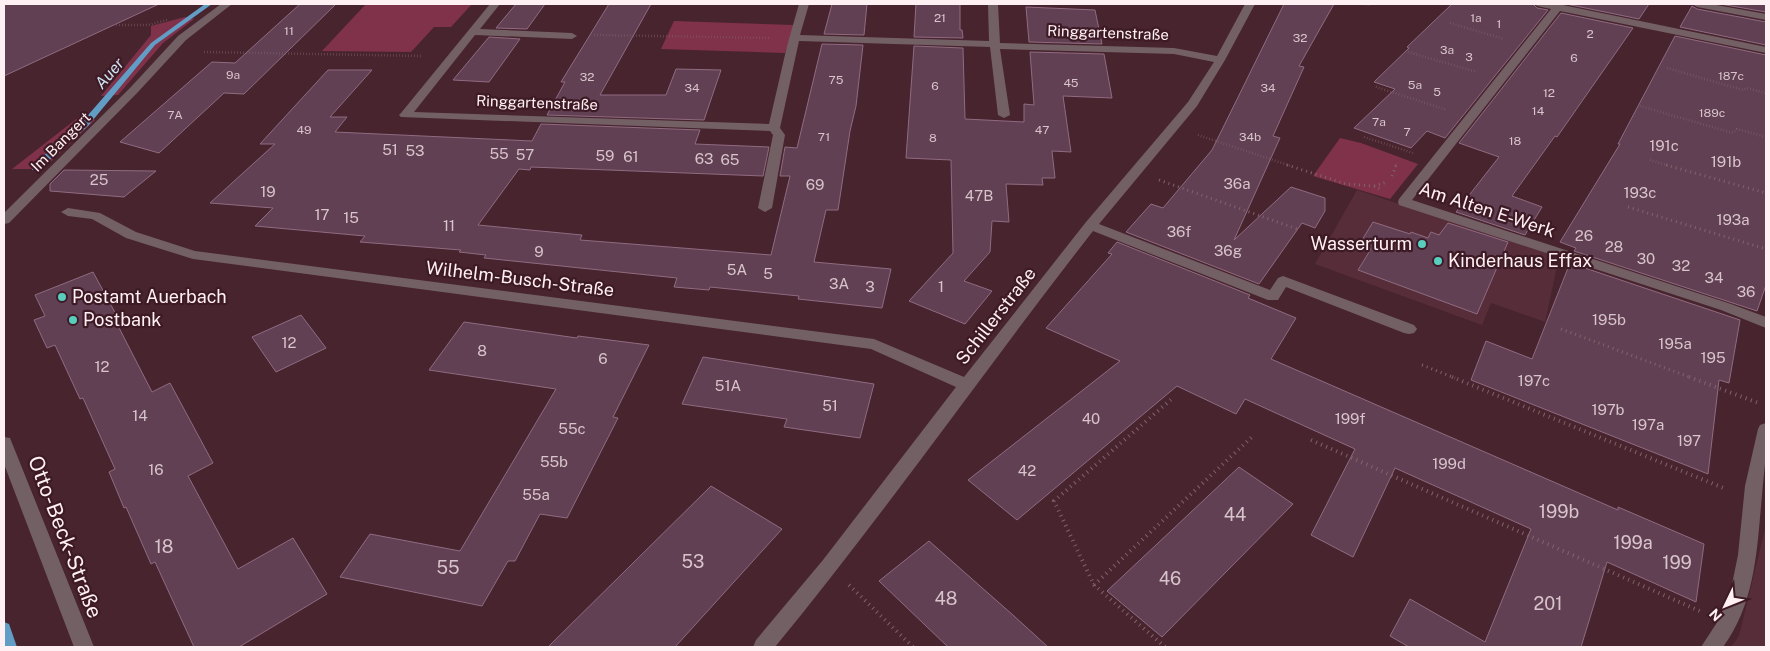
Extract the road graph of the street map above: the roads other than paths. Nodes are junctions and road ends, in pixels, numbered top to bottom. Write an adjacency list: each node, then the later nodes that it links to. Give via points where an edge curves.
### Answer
1 (227, 4): 20 (street, Im Bangert, via 182,38)
2 (495, 4): 10 (street, Ringgartenstraße)
3 (804, 4): 12 (street)
4 (993, 4): 13 (street)
5 (1250, 4): 15 (street, Schillerstraße)
6 (1540, 4): 8 (street)
7 (1697, 4): 9 (street)
8 (1558, 7): 14 (street); 22 (street, Am Alten E-Werk, via 1404,202)
9 (1766, 17)
10 (472, 32): 11 (street); 17 (street, Ringgartenstraße, via 405,115)
11 (572, 36)
12 (794, 38): 13 (street, Ringgartenstraße); 17 (street)
13 (995, 45): 15 (street, Ringgartenstraße, via 1174,51); 16 (street)
14 (1766, 50)
15 (1220, 60): 21 (street, Schillerstraße, via 1193,104)
16 (1004, 115)
17 (774, 128): 18 (street, via 779,135)
18 (764, 208)
19 (68, 212): 24 (street, Wilhelm-Busch-Straße, via 95,216 131,235 193,255 874,344)
20 (4, 220)
21 (1091, 225): 23 (street, via 1273,297 1283,281); 24 (street, Schillerstraße)
22 (1766, 323)
23 (1408, 329)
24 (966, 385): 28 (street, Schillerstraße, via 830,566)
25 (1766, 429): 29 (street, via 1752,500 1741,594 1728,623)
26 (4, 443): 27 (street, Otto-Beck-Straße)
27 (84, 647)
28 (763, 647)
29 (1710, 647)

